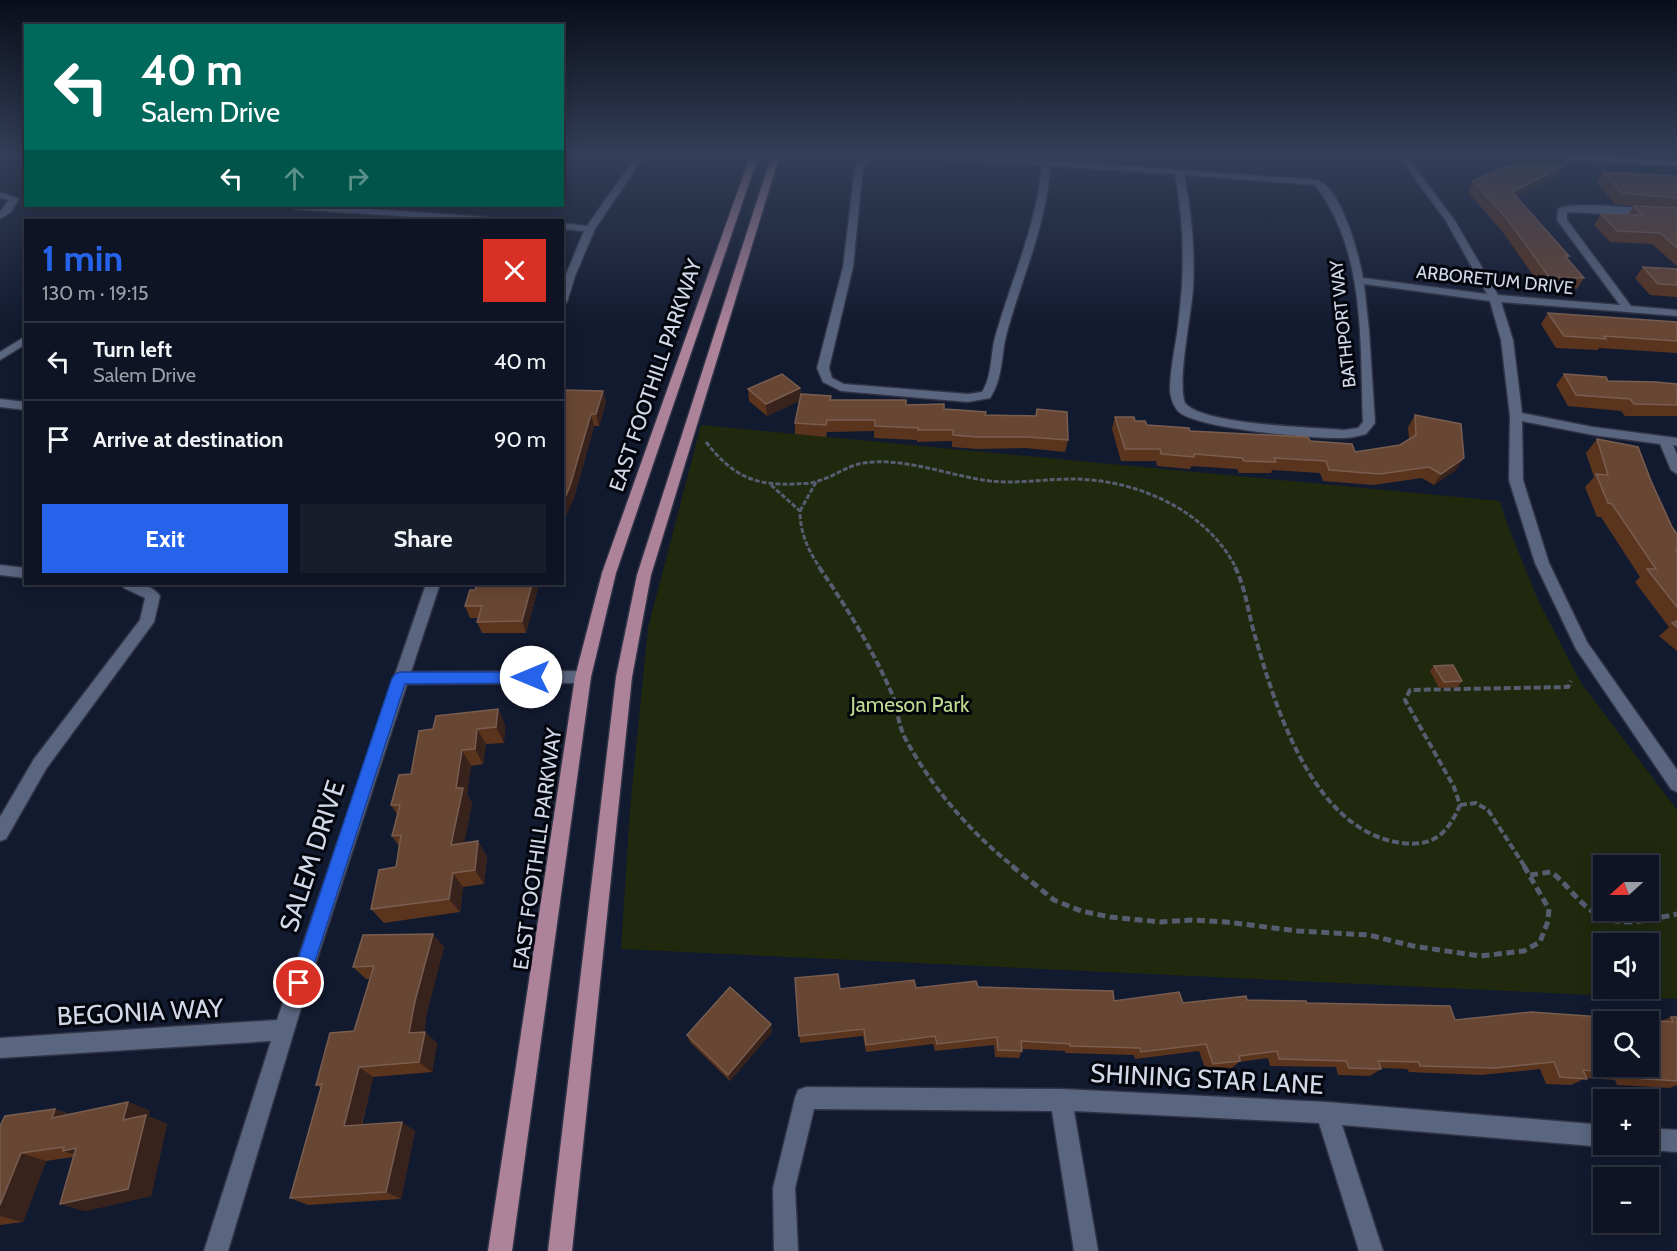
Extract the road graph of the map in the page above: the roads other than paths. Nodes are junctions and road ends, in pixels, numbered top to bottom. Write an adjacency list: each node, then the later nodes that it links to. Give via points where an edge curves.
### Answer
1 (382, 212): 13 (street)
2 (601, 212): 15 (street)
3 (735, 212): 32 (main road, EAST FOOTHILL PARKWAY, via 609,573)
4 (758, 212): 45 (main road, via 644,575 624,677)
5 (854, 212): 6 (street, via 848,267 823,368 827,380 841,387 968,398 986,395 994,384 1000,340)
6 (1039, 212)
7 (1188, 212): 16 (street, BATHPORT WAY, via 1189,293 1175,390 1183,410 1205,420 1344,434 1362,430 1369,423)
8 (1336, 212): 16 (street, BATHPORT WAY, via 1349,237)
9 (1444, 212): 18 (street)
10 (1563, 212): 19 (street, via 1562,220)
11 (1652, 212): 12 (street)
12 (1677, 214)
13 (473, 219)
14 (564, 226): 15 (street)
15 (590, 228): 17 (street)
16 (1358, 280): 18 (street, ARBORETUM DRIVE)
17 (564, 296)
18 (1495, 299): 19 (street, ARBORETUM DRIVE); 25 (street, via 1508,340)
19 (1628, 309): 20 (street, ARBORETUM DRIVE)
20 (1677, 313)
21 (24, 340): 22 (street)
22 (0, 357)
23 (0, 403): 24 (street)
24 (24, 405)
25 (1516, 416): 26 (street); 34 (street, via 1516,480 1542,563 1581,645)
26 (1671, 441): 27 (street)
27 (1677, 470)
28 (0, 570): 29 (street)
29 (24, 573)
30 (131, 585): 35 (street, via 153,596 147,622 40,764)
31 (433, 585): 33 (street, SALEM DRIVE)
32 (583, 677): 33 (street); 44 (main road, EAST FOOTHILL PARKWAY)
33 (400, 678): 36 (street, SALEM DRIVE)
34 (1677, 784)
35 (0, 833)
36 (283, 1030): 37 (street, BEGONIA WAY); 43 (street, SALEM DRIVE)
37 (0, 1048)
38 (1062, 1100): 39 (street, SHINING STAR LANE); 46 (street, SHINING STAR LANE, via 806,1098 784,1188); 47 (street)
39 (1327, 1113): 40 (street, SHINING STAR LANE); 48 (street)
40 (1593, 1135)
41 (1659, 1140): 42 (street)
42 (1677, 1142)
43 (216, 1251)
44 (500, 1251)
45 (560, 1251)
46 (786, 1251)
47 (1086, 1251)
48 (1371, 1251)

